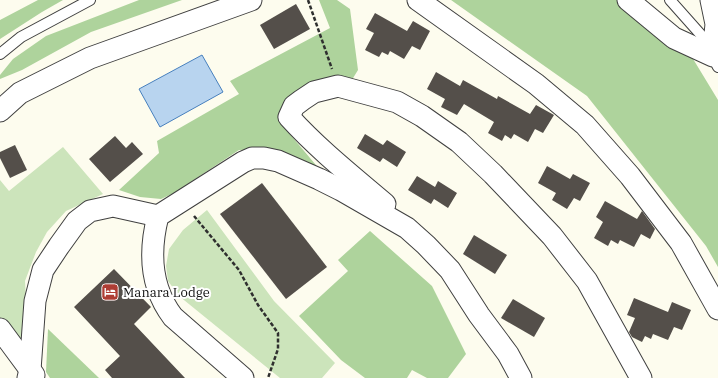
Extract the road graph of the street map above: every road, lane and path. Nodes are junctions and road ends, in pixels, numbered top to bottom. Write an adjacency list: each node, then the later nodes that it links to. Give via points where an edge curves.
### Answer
1 (90, 0): 8 (lane, via 21,37)
2 (251, 0): 11 (street, via 90,58 20,93)
3 (308, 0): 10 (path)
4 (418, 0): 15 (street, via 536,84 585,125 630,176 681,243)
5 (628, 0): 9 (street, via 674,38)
6 (670, 0): 9 (lane, via 702,36)
7 (711, 0): 9 (street, via 716,24)
8 (0, 54)
9 (716, 61)
10 (338, 86): 14 (street, via 314,92 294,106 289,117 321,149 386,205); 21 (street, via 397,102 422,116 459,142 493,174 552,236 587,281)
11 (0, 111)
12 (181, 200): 13 (street); 14 (street, via 243,162 252,158 264,158 319,178); 19 (path, via 239,270 258,305 278,333 278,349)
13 (158, 216): 17 (street, via 113,206 90,211 77,221 43,270 35,301); 18 (street, via 152,252 153,273 166,308)
14 (407, 228): 20 (street, via 450,270 508,354)
15 (718, 309)
16 (0, 329): 17 (street)
17 (32, 375)
18 (243, 378)
19 (268, 378)
20 (521, 378)
21 (641, 378)

